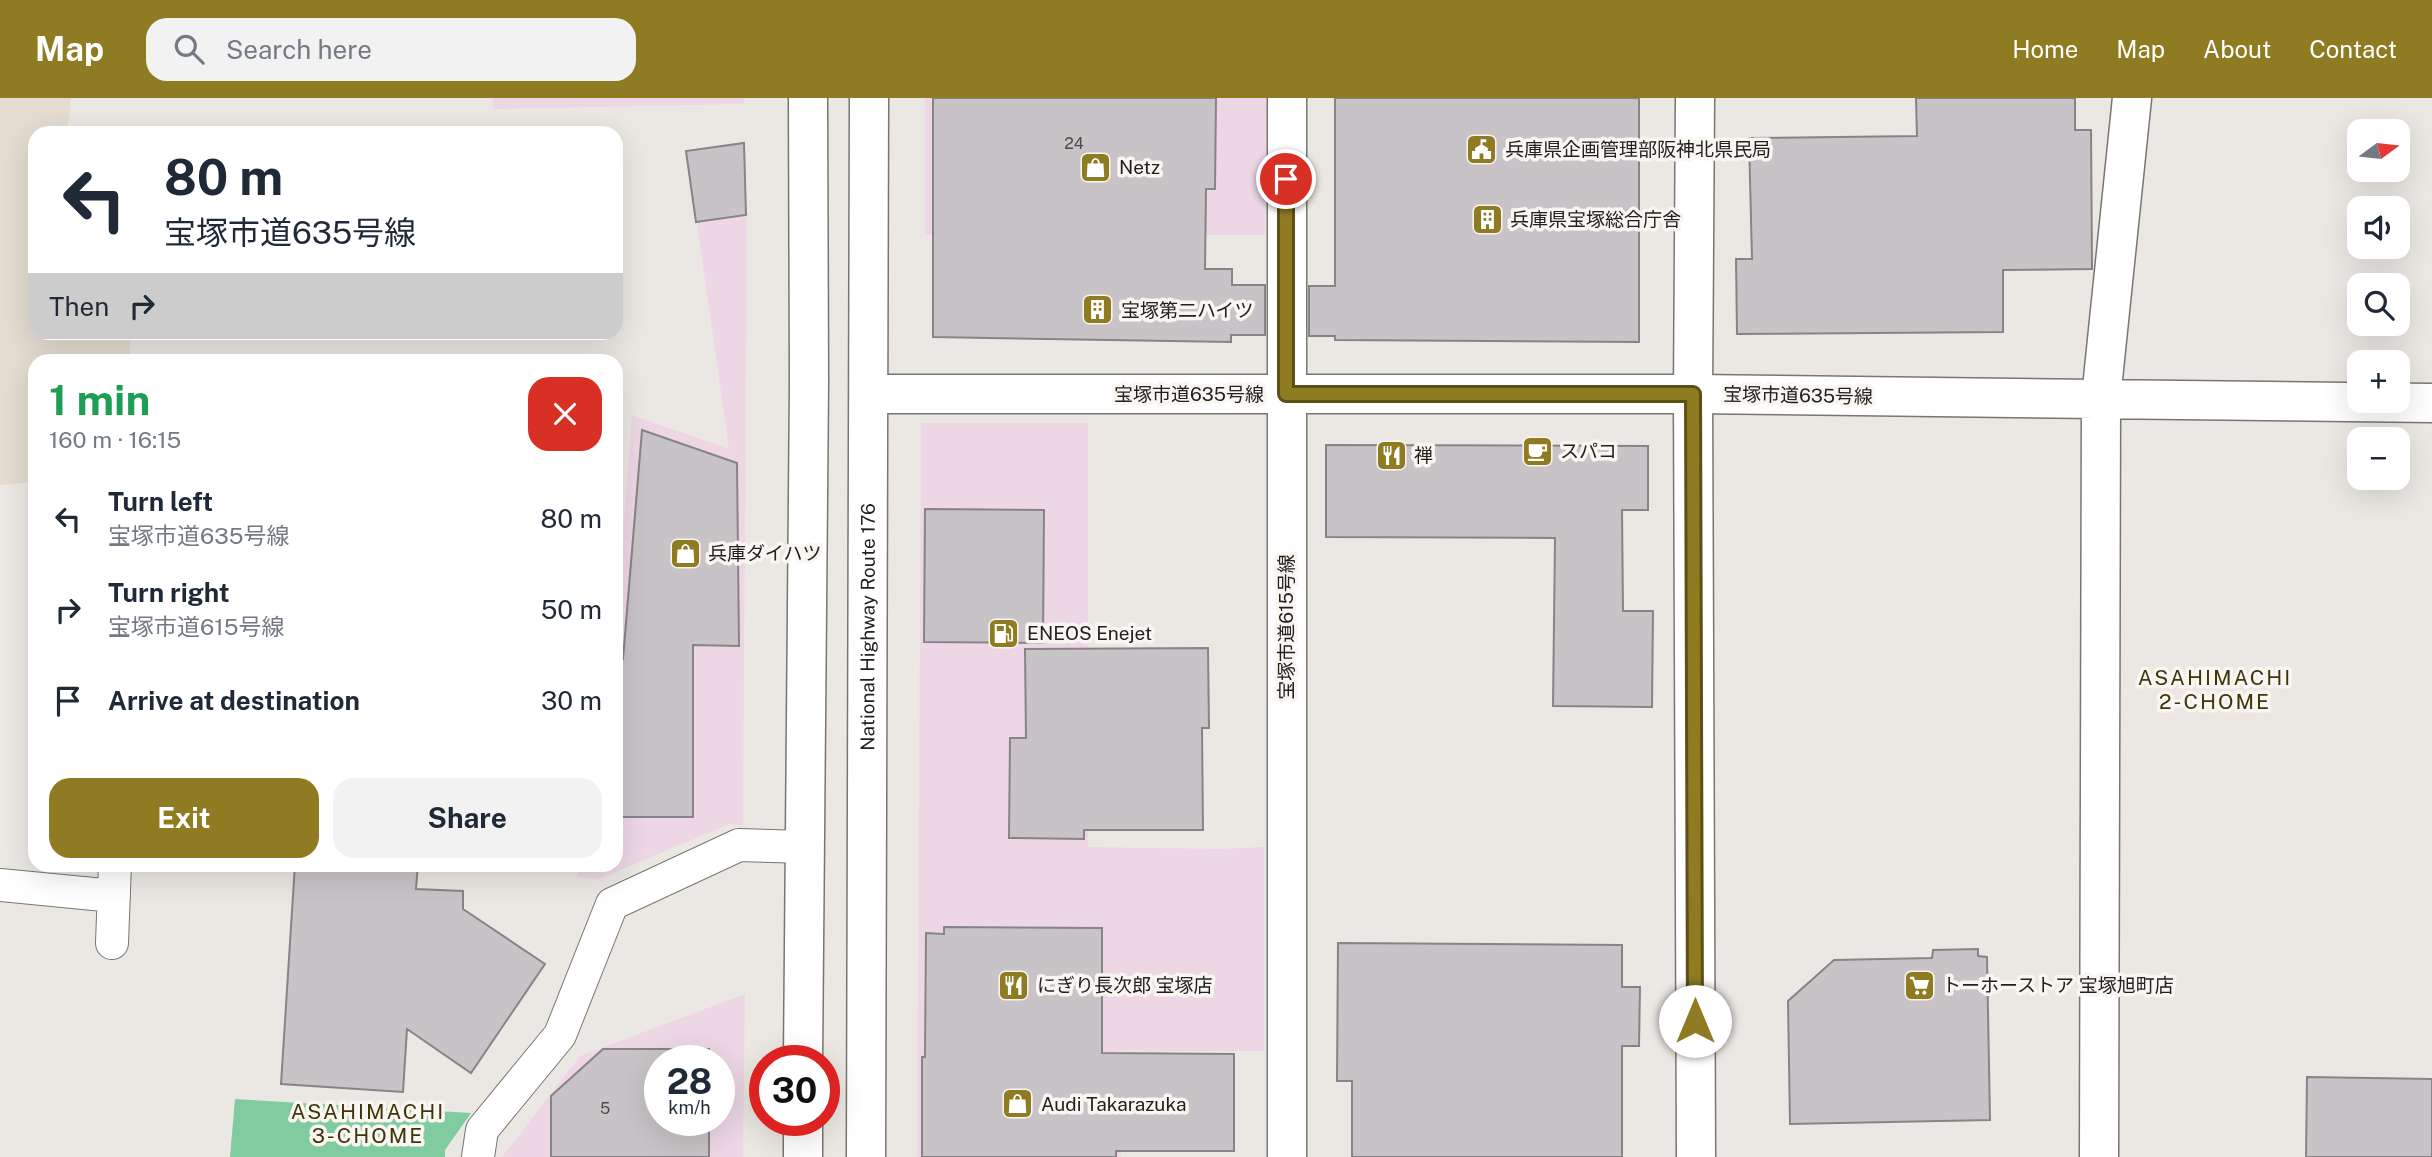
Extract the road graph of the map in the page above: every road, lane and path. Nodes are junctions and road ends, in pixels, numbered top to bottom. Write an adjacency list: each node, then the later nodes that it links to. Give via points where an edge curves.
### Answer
1 (808, 98): 11 (main road)
2 (869, 98): 6 (main road, National Highway Route 176)
3 (1287, 98): 7 (main road, 宝塚市道615号線)
4 (1695, 98): 8 (main road)
5 (2132, 98): 9 (main road)
6 (870, 394): 7 (main road, 宝塚市道635号線); 20 (main road, National Highway Route 176)
7 (1286, 394): 8 (main road, 宝塚市道635号線); 21 (main road, 宝塚市道615号線)
8 (1693, 394): 9 (main road, 宝塚市道635号線); 22 (main road)
9 (2101, 398): 10 (main road, 宝塚市道635号線); 23 (main road)
10 (2432, 403)
11 (806, 847): 16 (main road); 18 (lane, via 739,845 612,904 560,1035 482,1130)
12 (116, 872): 14 (lane)
13 (0, 885): 14 (lane)
14 (114, 896): 15 (lane)
15 (112, 943)
16 (803, 1045)
17 (803, 1136): 19 (main road)
18 (478, 1157)
19 (803, 1157)
20 (866, 1157)
21 (1287, 1157)
22 (1696, 1157)
23 (2099, 1157)

